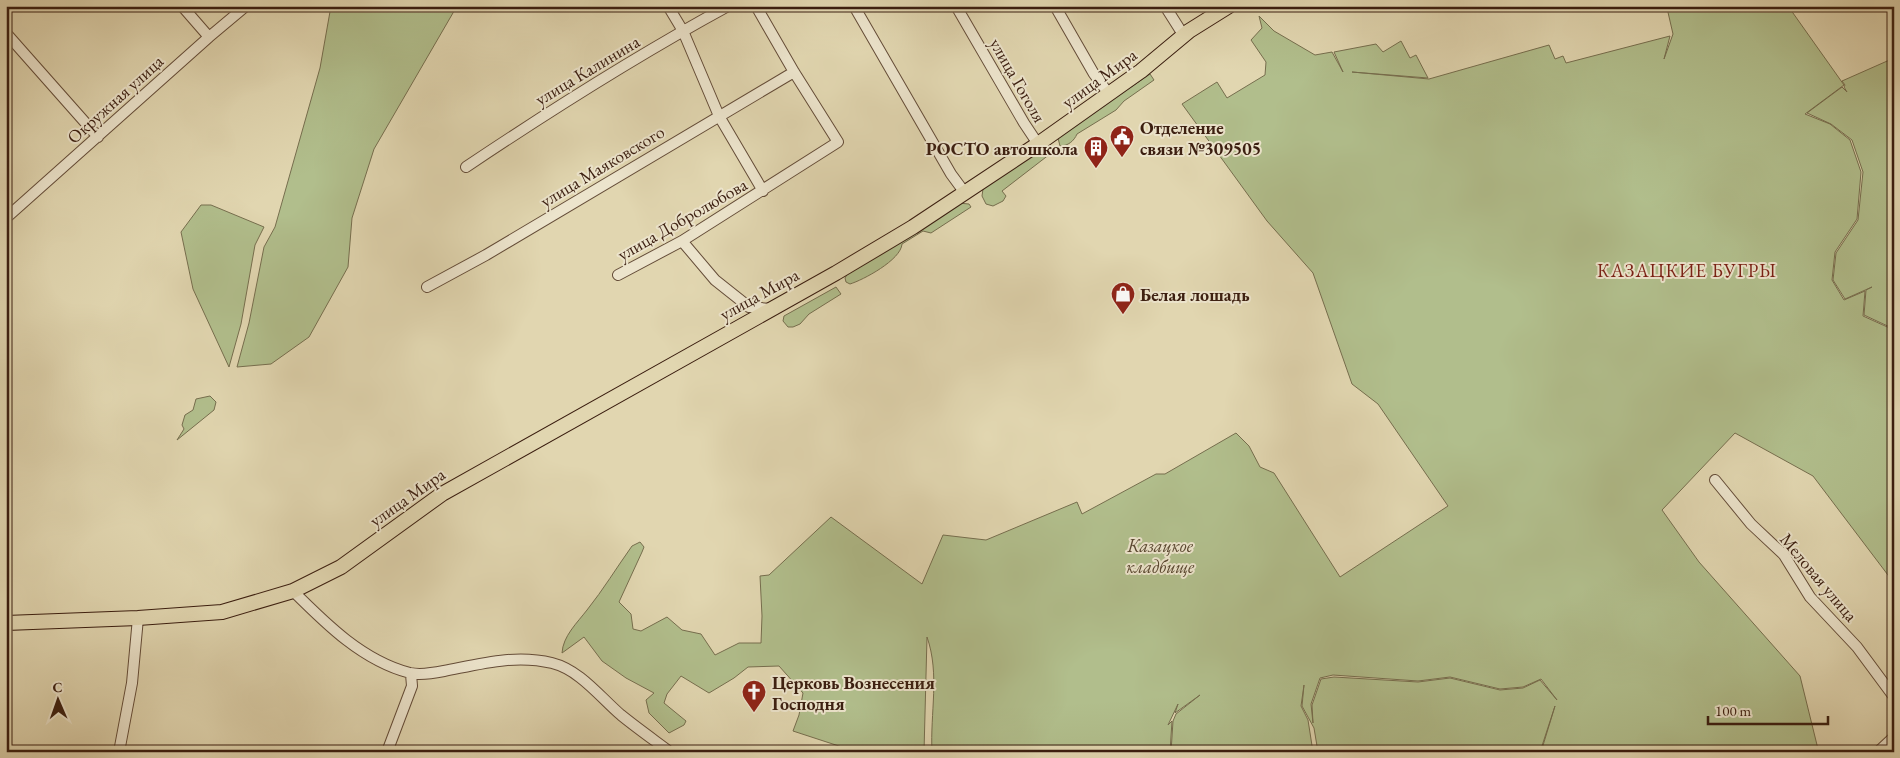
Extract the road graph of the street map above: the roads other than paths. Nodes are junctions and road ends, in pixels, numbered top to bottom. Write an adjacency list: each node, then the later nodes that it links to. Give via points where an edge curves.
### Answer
1 (182, 6): 14 (street)
2 (246, 6): 14 (street, Окружная улица)
3 (668, 6): 11 (street, улица Добролюбова)
4 (728, 6): 11 (street, улица Калинина)
5 (756, 6): 15 (street)
6 (854, 6): 22 (street)
7 (956, 6): 19 (street, улица Гоголя)
8 (1055, 6): 16 (street)
9 (1165, 6): 13 (street)
10 (1229, 6): 13 (main road, улица Мира)
11 (683, 31): 17 (street, улица Добролюбова); 20 (street, улица Калинина)
12 (6, 33): 18 (street)
13 (1184, 36): 16 (main road, улица Мира)
14 (208, 37): 18 (street, Окружная улица)
15 (794, 72): 17 (street, улица Маяковского); 21 (street, улица Добролюбова, via 838,142)
16 (1109, 94): 19 (main road, улица Мира)
17 (719, 116): 21 (street, улица Добролюбова); 26 (street, улица Маяковского)
18 (98, 137): 23 (street, Окружная улица)
19 (1038, 144): 22 (main road, улица Мира)
20 (466, 167)
21 (763, 190): 24 (street, улица Добролюбова)
22 (965, 194): 27 (main road, улица Мира)
23 (6, 218)
24 (682, 241): 25 (street, улица Добролюбова); 27 (street, via 715,280 749,307)
25 (618, 275)
26 (427, 287)
27 (771, 309): 29 (main road, улица Мира, via 442,494 341,567)
28 (1715, 480): 33 (street, Меловая улица, via 1751,524 1784,555 1810,596 1857,647)
29 (293, 591): 30 (main road, улица Мира, via 222,612); 32 (street, via 355,646 383,663)
30 (138, 618): 31 (main road, улица Мира); 35 (street, via 132,683)
31 (6, 623)
32 (412, 674): 36 (street, via 412,686); 37 (street, via 492,661 531,659 554,664 577,675)
33 (1894, 697)
34 (1894, 737): 38 (street)
35 (119, 752)
36 (387, 752)
37 (670, 752)
38 (1878, 752)

